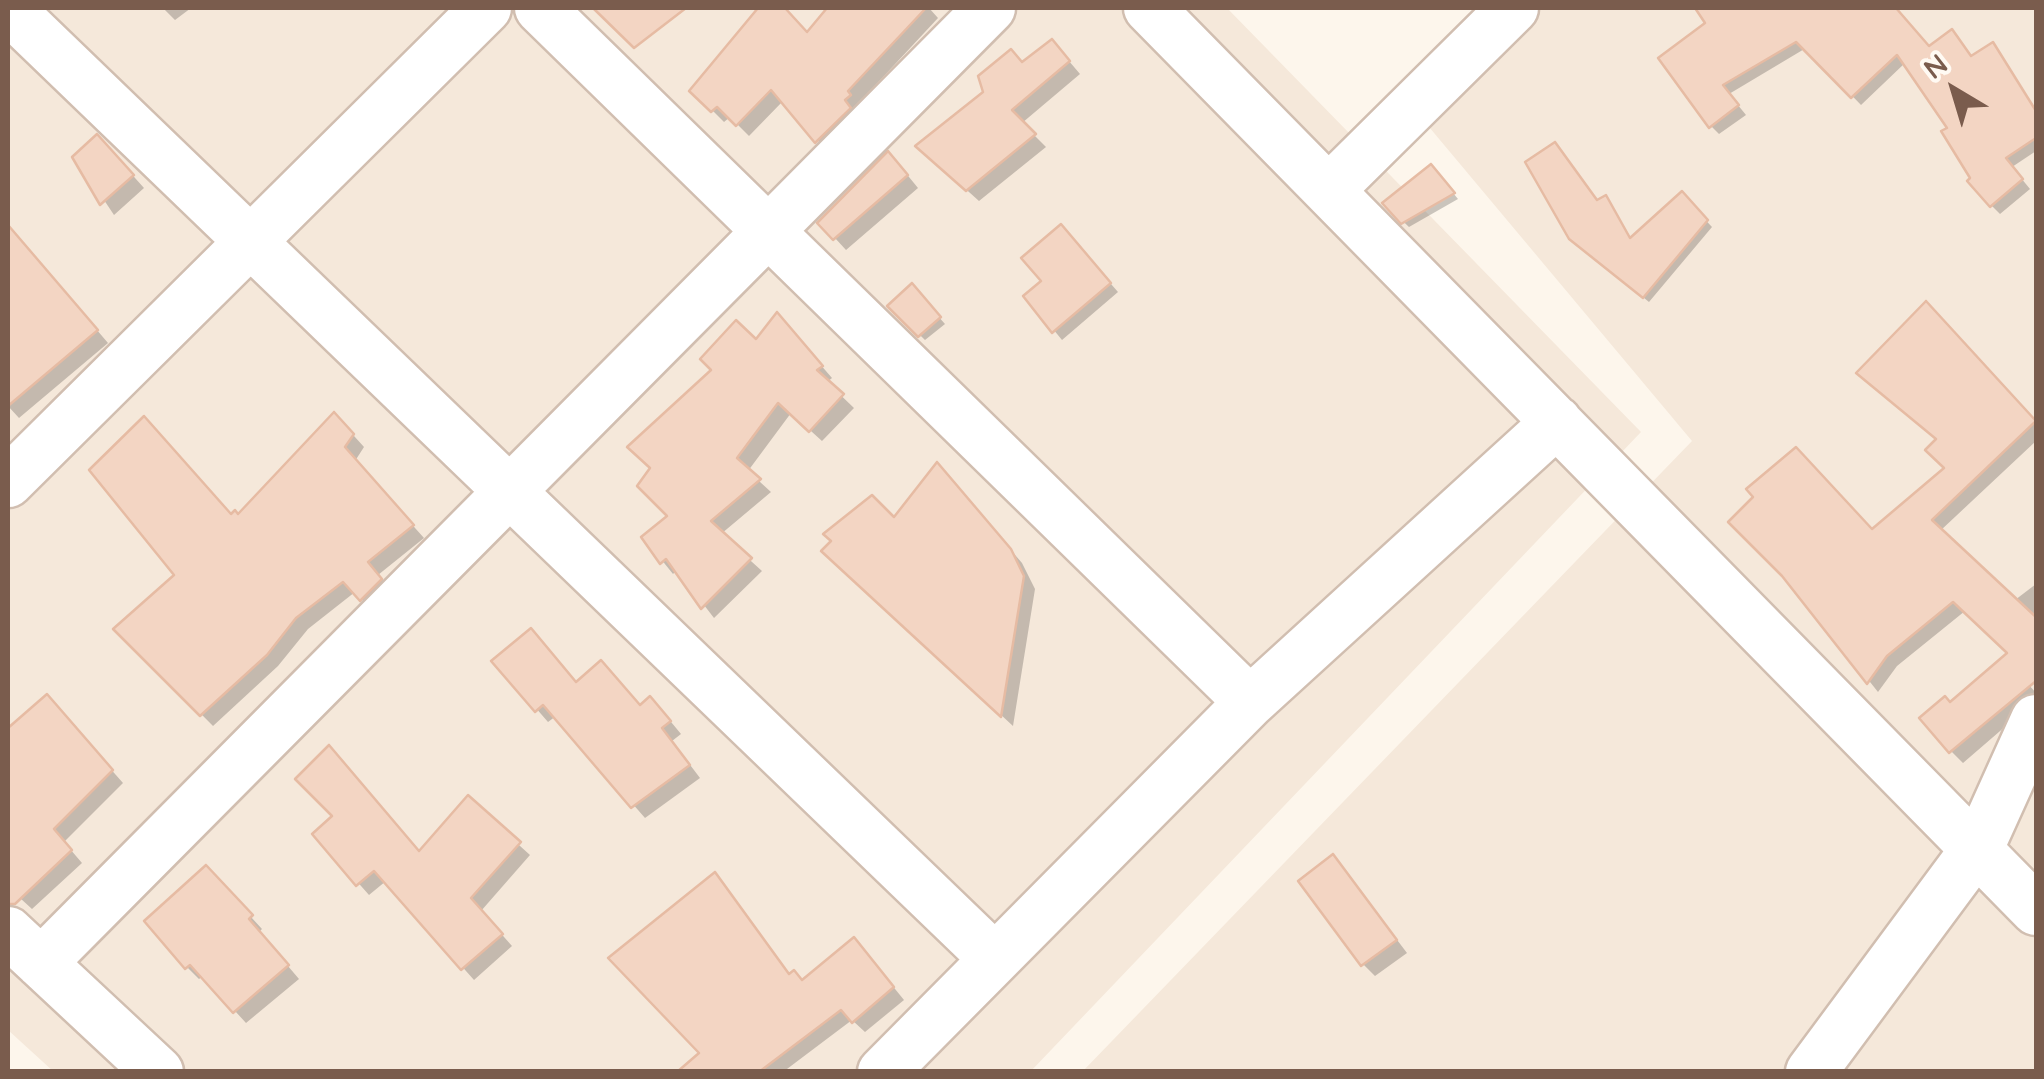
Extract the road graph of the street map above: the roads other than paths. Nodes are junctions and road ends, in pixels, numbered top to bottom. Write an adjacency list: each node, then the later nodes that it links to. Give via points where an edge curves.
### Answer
1 (8, 8): 9 (street)
2 (486, 8): 9 (street)
3 (540, 8): 8 (street)
4 (990, 8): 8 (street)
5 (1149, 8): 7 (street)
6 (1513, 8): 7 (street)
7 (1329, 190): 10 (street)
8 (769, 232): 12 (street); 13 (street)
9 (249, 242): 11 (street); 12 (street)
10 (1557, 422): 13 (street); 15 (street)
11 (13, 465)
12 (511, 491): 17 (street); 18 (street)
13 (1250, 702): 18 (street)
14 (2036, 720): 15 (street)
15 (1976, 848): 16 (street); 21 (street)
16 (2036, 910)
17 (24, 947): 19 (street)
18 (994, 959): 20 (street)
19 (158, 1072)
20 (884, 1072)
21 (1810, 1072)

